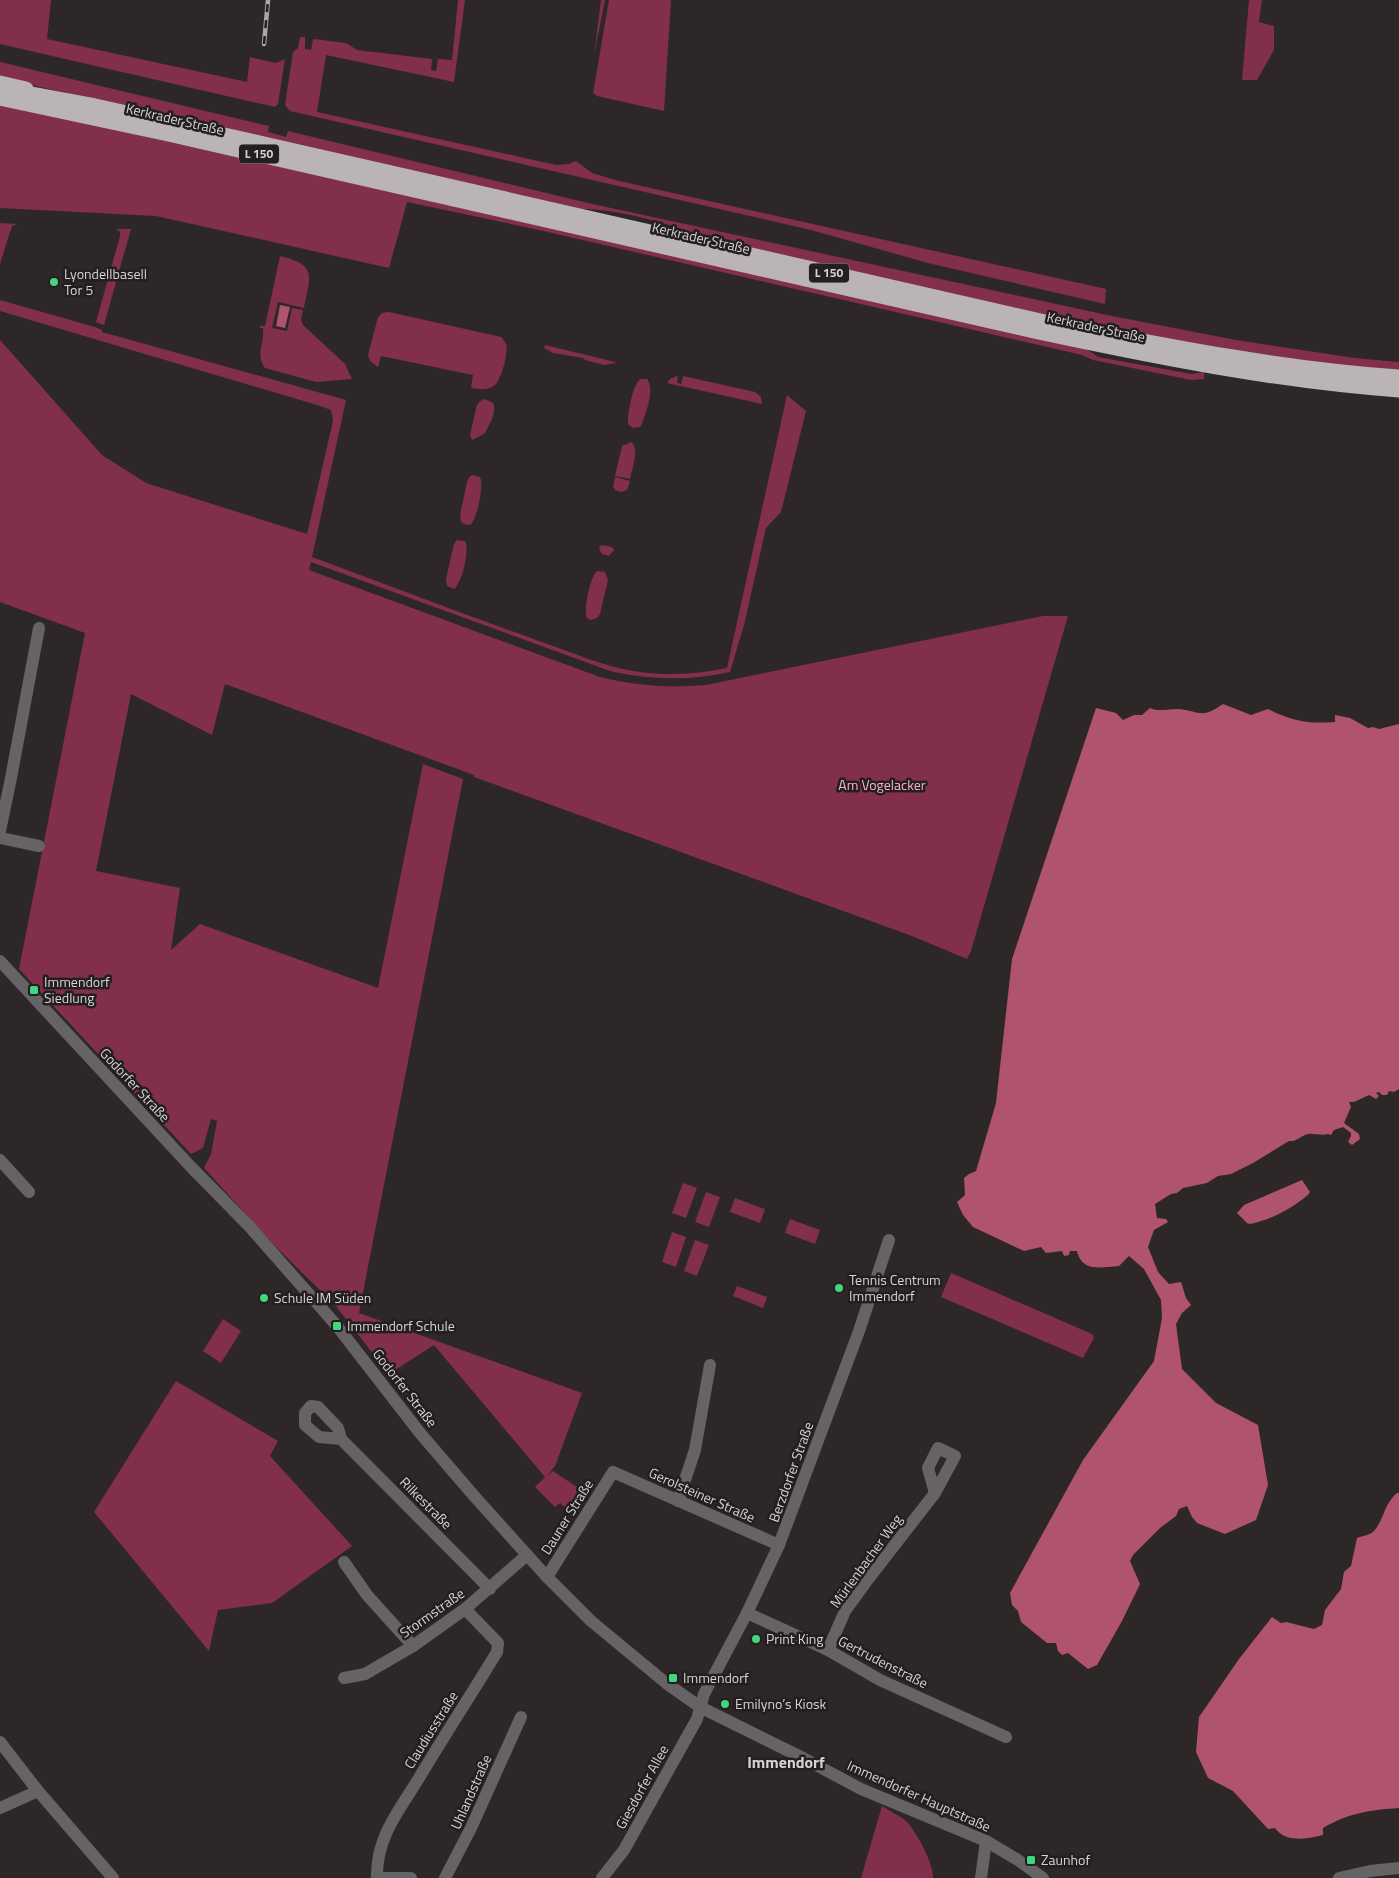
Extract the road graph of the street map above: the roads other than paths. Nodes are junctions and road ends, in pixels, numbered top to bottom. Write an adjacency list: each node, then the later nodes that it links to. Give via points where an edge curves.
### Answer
1 (0, 83): 4 (highway)
2 (0, 88): 4 (highway, Kerkrader Straße / L 150)
3 (0, 98): 6 (highway, Kerkrader Straße / L 150, via 1161,358 1288,379)
4 (91, 105): 5 (highway, Kerkrader Straße / L 150, via 1045,322 1162,346)
5 (1399, 377)
6 (1399, 390)
7 (39, 628): 8 (street)
8 (0, 830)
9 (0, 838): 10 (street)
10 (39, 846)
11 (0, 961): 21 (street, Godorfer Straße, via 262,1240 337,1326 420,1433)
12 (0, 1160): 13 (street)
13 (29, 1192)
14 (889, 1240): 20 (street, Berzdorfer Straße, via 859,1331)
15 (710, 1366): 19 (street, via 691,1467)
16 (341, 1438): 24 (street, Rilkestraße)
17 (613, 1472): 19 (street, Gerolsteiner Straße); 23 (street, Dauner Straße)
18 (935, 1493): 28 (street, Mürlenbacher Weg, via 845,1611)
19 (678, 1501): 20 (street, Gerolsteiner Straße)
20 (779, 1545): 26 (street, Berzdorfer Straße)
21 (527, 1555): 23 (street, Godorfer Straße); 24 (street, Stormstraße)
22 (344, 1562): 27 (street, via 367,1595)
23 (547, 1577): 30 (street, Godorfer Straße, via 591,1621)
24 (490, 1589): 25 (street, Stormstraße)
25 (465, 1609): 27 (street, Stormstraße); 39 (street, Claudiusstraße, via 498,1643 497,1652 392,1818 378,1854)
26 (747, 1612): 28 (street, Gertrudenstraße); 30 (street, Berzdorfer Straße)
27 (412, 1646): 29 (street, Stormstraße, via 365,1674)
28 (828, 1650): 32 (street, Gertrudenstraße, via 880,1680)
29 (344, 1678)
30 (700, 1707): 36 (street, Immendorfer Hauptstraße, via 861,1789); 42 (street, Giesdorfer Allee, via 697,1719 624,1850)
31 (520, 1717): 41 (street, Uhlandstraße)
32 (1006, 1737)
33 (0, 1742): 34 (street)
34 (38, 1791): 35 (street); 38 (street)
35 (0, 1808)
36 (986, 1841): 43 (street); 44 (street, Immendorfer Hauptstraße)
37 (1399, 1868): 45 (street)
38 (113, 1878)
39 (377, 1878): 40 (street)
40 (411, 1878)
41 (446, 1878)
42 (602, 1878)
43 (981, 1878)
44 (1042, 1878)
45 (1339, 1878)

